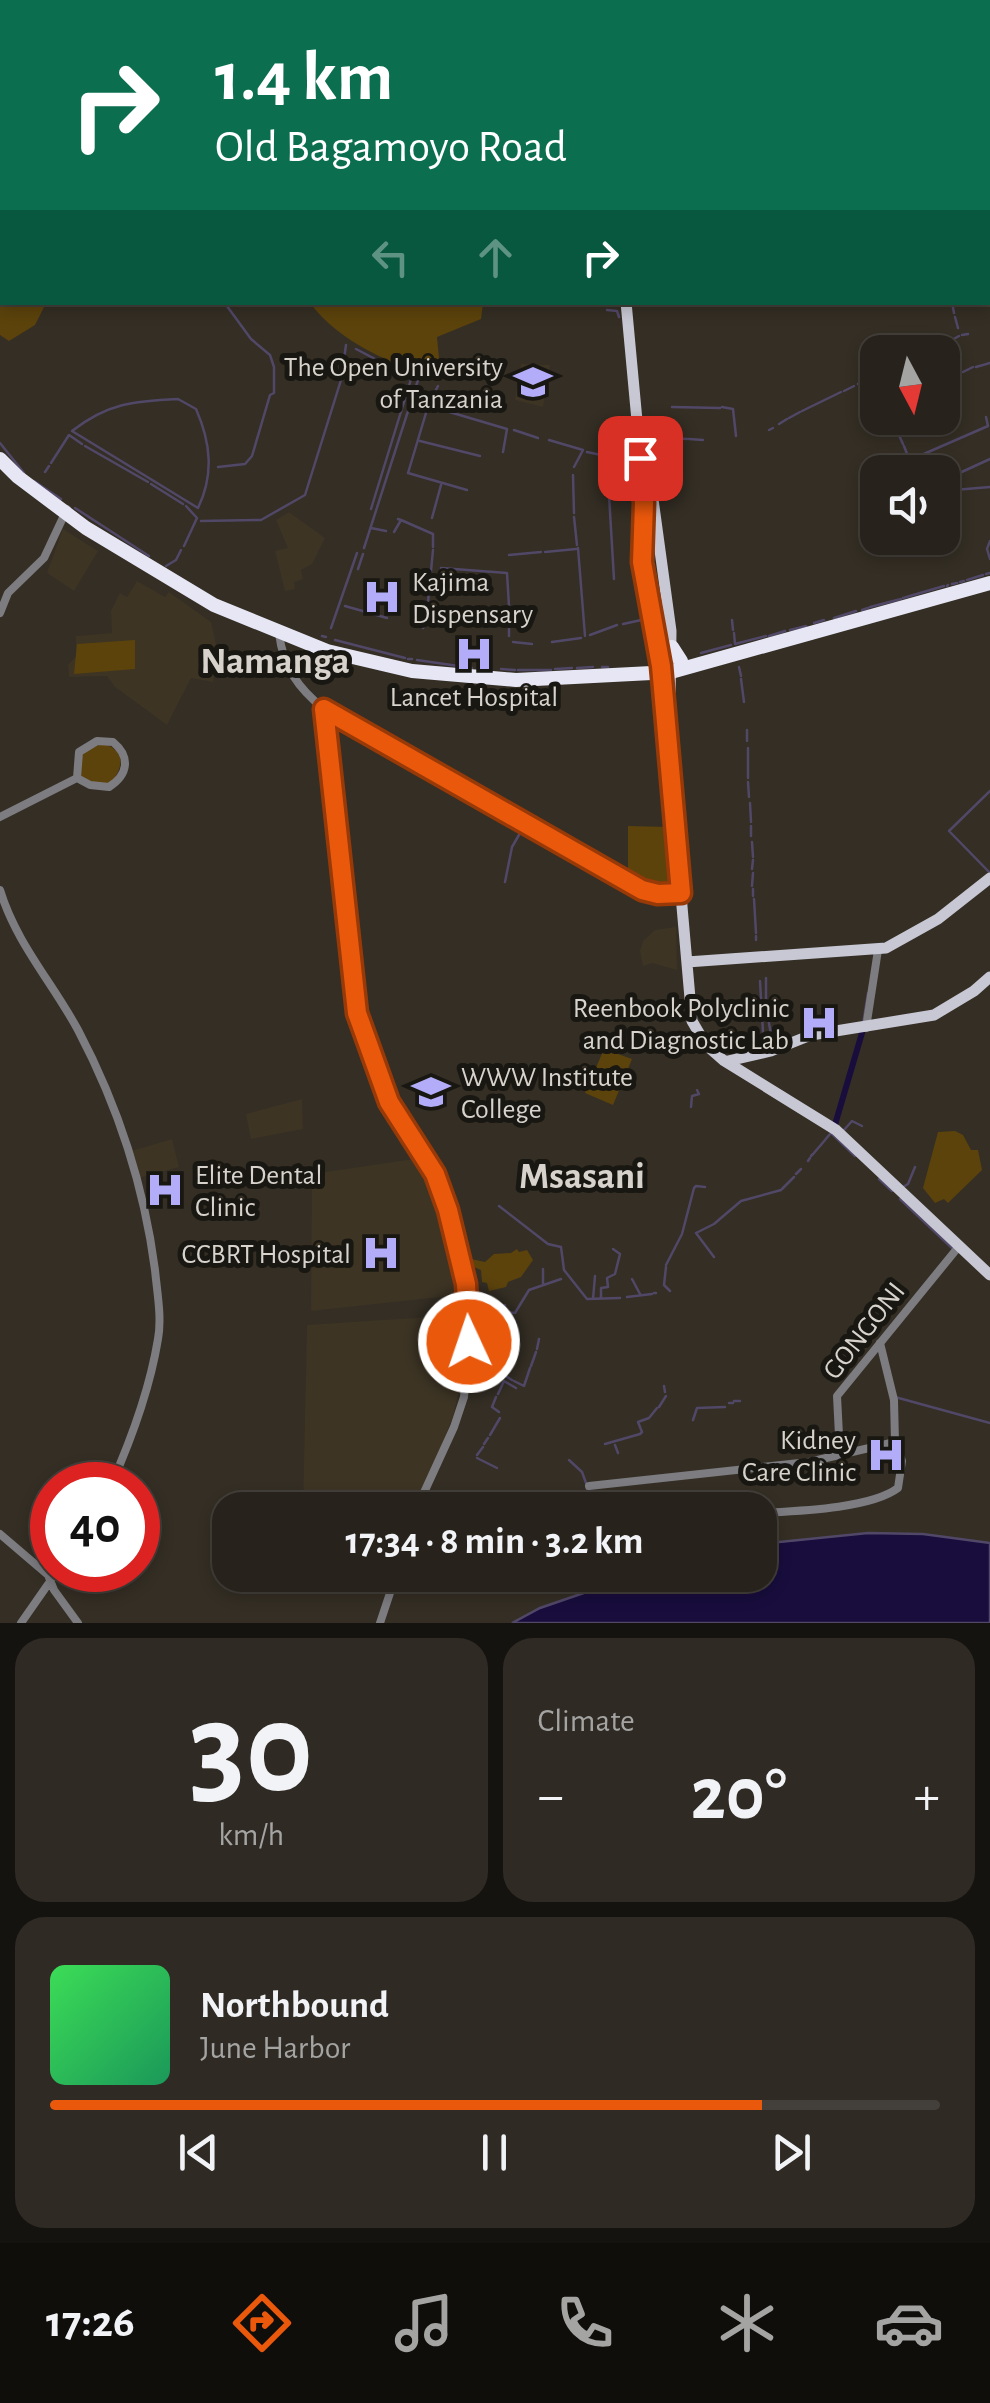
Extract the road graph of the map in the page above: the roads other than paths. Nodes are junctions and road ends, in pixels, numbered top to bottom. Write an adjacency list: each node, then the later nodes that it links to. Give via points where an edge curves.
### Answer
1 (630, 305): 4 (main road)
2 (0, 456): 3 (highway, via 18,477)
3 (65, 508): 7 (street, via 40,564 8,593); 8 (highway)
4 (650, 526): 9 (main road); 10 (main road, via 642,562)
5 (990, 575): 10 (highway)
6 (990, 582): 10 (highway)
7 (0, 612)
8 (280, 632): 10 (highway, via 363,662 459,676 516,680); 11 (street, via 290,671)
9 (672, 647): 10 (highway)
10 (669, 667): 18 (main road, via 668,757)
11 (324, 709): 12 (street); 13 (street)
12 (339, 718): 13 (street); 18 (street, via 654,893)
13 (326, 727): 31 (street, via 357,1013 389,1102 440,1185 468,1304 464,1398)
14 (77, 778): 14 (street, via 80,752 90,743 113,742 124,754 125,770 111,786); 15 (street)
15 (0, 817)
16 (990, 878): 19 (main road, via 922,930)
17 (0, 890): 29 (street, via 15,930 98,1072 130,1149 149,1226 158,1338)
18 (681, 895): 20 (main road)
19 (878, 950): 20 (main road); 22 (street)
20 (686, 962): 23 (main road, via 692,1021)
21 (990, 977): 22 (main road, via 934,1015)
22 (866, 1028): 23 (main road, via 811,1034)
23 (728, 1061): 24 (main road, via 834,1128)
24 (960, 1244): 25 (main road); 26 (street, GONGONI)
25 (990, 1275)
26 (880, 1343): 27 (street, via 894,1400); 28 (street, GONGONI, via 837,1396)
27 (895, 1442): 28 (street); 32 (street, via 902,1474 894,1492)
28 (840, 1455): 30 (street)
29 (121, 1462)
30 (589, 1486)
31 (424, 1492)
32 (777, 1512)
33 (0, 1534): 34 (street)
34 (30, 1560)
35 (42, 1592): 38 (street)
36 (55, 1592): 39 (street)
37 (390, 1592): 40 (street)
38 (20, 1623)
39 (78, 1623)
40 (380, 1623)

